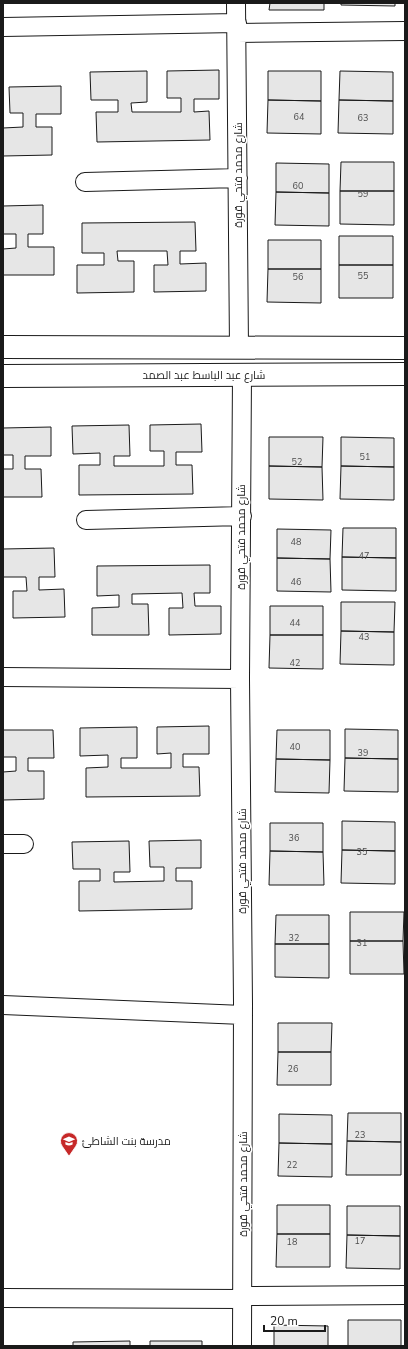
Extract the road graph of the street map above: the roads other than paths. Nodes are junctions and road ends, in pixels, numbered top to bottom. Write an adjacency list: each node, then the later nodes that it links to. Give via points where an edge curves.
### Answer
1 (236, 3): 3 (street, شارع محمد فتحي قورة)
2 (3, 27): 3 (street)
3 (237, 28): 4 (street); 5 (street, شارع محمد فتحي قورة)
4 (405, 30)
5 (238, 178): 6 (street); 8 (street, شارع محمد فتحي قورة)
6 (86, 182)
7 (3, 347): 8 (street)
8 (239, 348): 9 (street)
9 (405, 348)
10 (405, 374): 11 (street, شارع عبد الباسط عبد الصمد)
11 (242, 375): 12 (street, شارع عبد الباسط عبد الصمد); 13 (street, شارع محمد فتحي قورة)
12 (3, 376)
13 (242, 516): 14 (street); 16 (street, شارع محمد فتحي قورة)
14 (86, 520)
15 (3, 677): 16 (street)
16 (240, 679): 20 (street, شارع محمد فتحي قورة)
17 (3, 844): 18 (street)
18 (24, 844)
19 (3, 1005): 20 (street)
20 (243, 1015): 23 (street, شارع محمد فتحي قورة)
21 (405, 1295): 23 (street)
22 (3, 1298): 23 (street)
23 (242, 1298): 24 (street, شارع محمد فتحي قورة)
24 (242, 1346)

